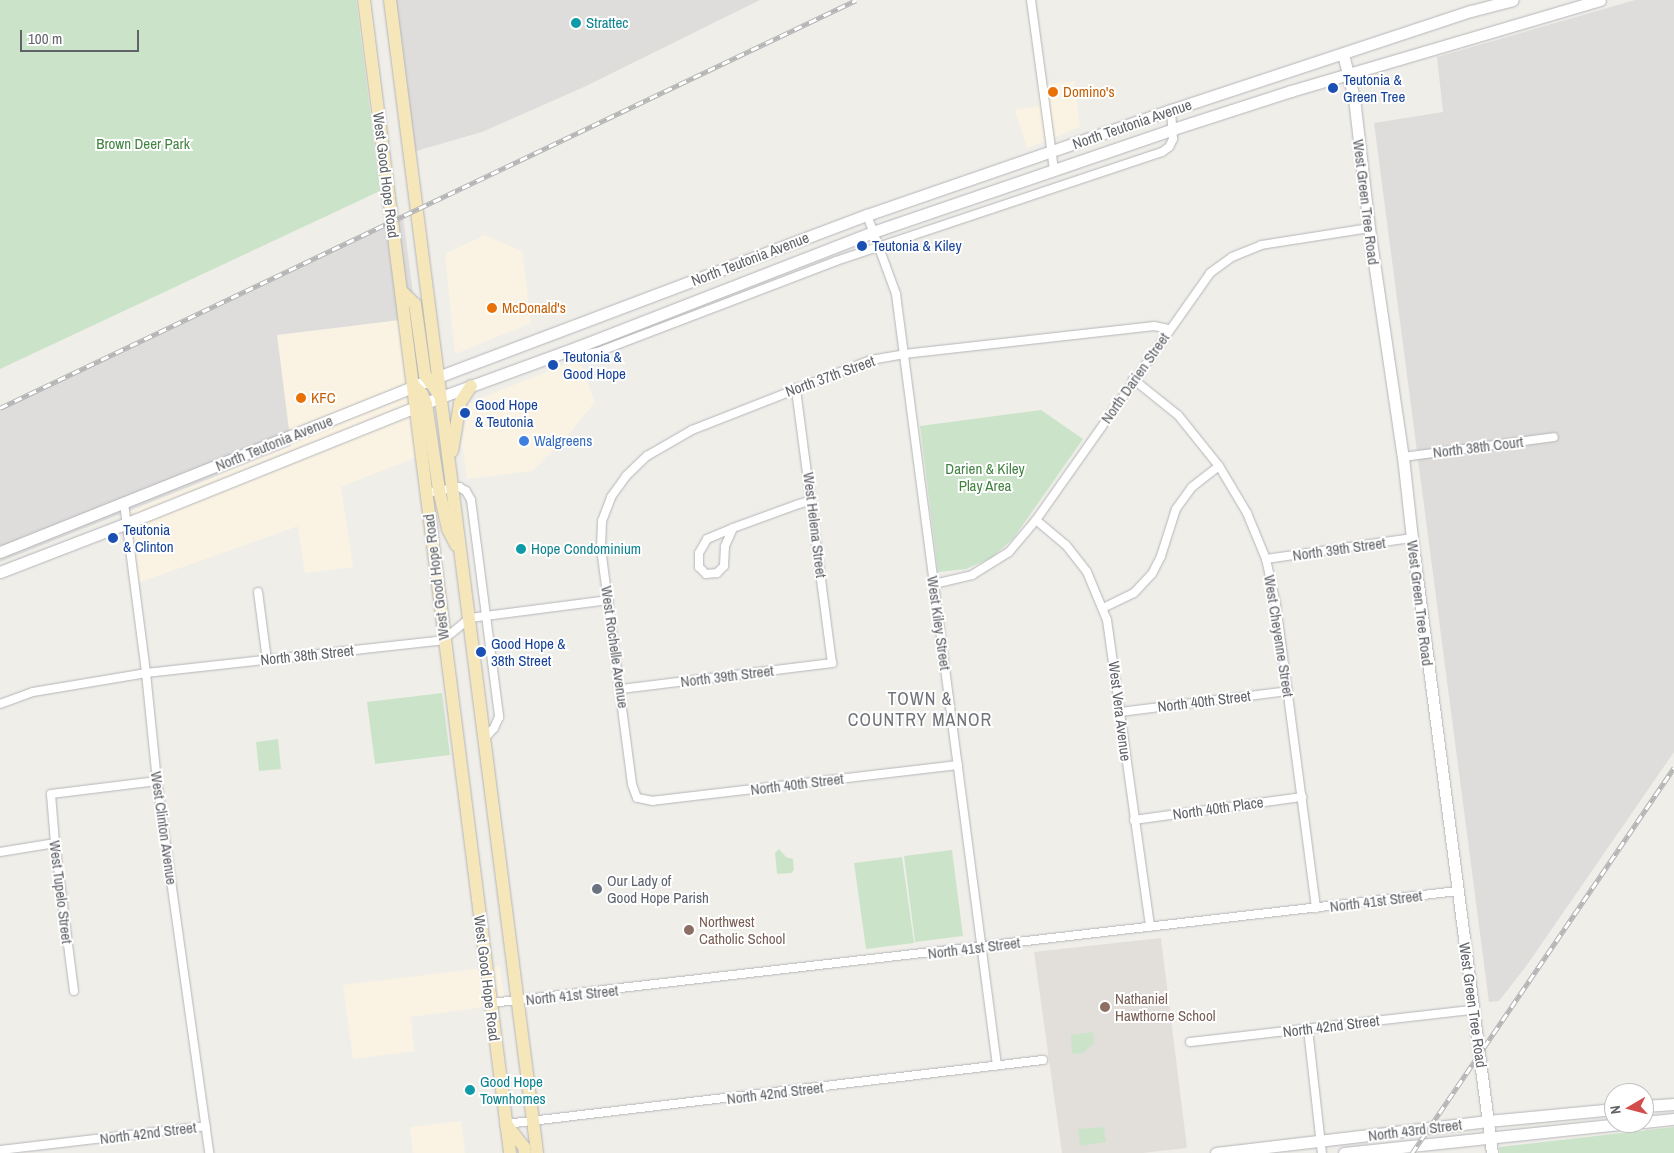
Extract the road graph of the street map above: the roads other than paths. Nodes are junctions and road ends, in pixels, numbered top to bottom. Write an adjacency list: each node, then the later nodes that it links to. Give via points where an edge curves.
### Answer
1 (364, 0): 16 (main road, West Good Hope Road)
2 (390, 0): 20 (main road, West Good Hope Road)
3 (1031, 0): 10 (street)
4 (1513, 0): 6 (main road, North Teutonia Avenue)
5 (1600, 0): 7 (main road, North Teutonia Avenue)
6 (1343, 54): 7 (main road, West Green Tree Road); 8 (main road, North Teutonia Avenue)
7 (1349, 73): 9 (main road, North Teutonia Avenue); 13 (main road, West Green Tree Road)
8 (1171, 110): 9 (street); 10 (main road, North Teutonia Avenue)
9 (1173, 129): 11 (main road, North Teutonia Avenue); 15 (street, North Teutonia Avenue, via 1169,147 1162,152)
10 (1051, 151): 11 (street); 12 (main road, North Teutonia Avenue)
11 (1054, 170): 14 (main road, North Teutonia Avenue)
12 (867, 215): 14 (street, West Kiley Street); 20 (main road, North Teutonia Avenue)
13 (1369, 228): 17 (street, North Darien Street, via 1261,245 1232,257 1210,273); 28 (main road, West Green Tree Road)
14 (873, 232): 15 (street, West Kiley Street); 18 (main road, North Teutonia Avenue)
15 (878, 246): 18 (street, North Teutonia Avenue, via 598,352); 19 (street, West Kiley Street, via 896,294)
16 (402, 292): 20 (main road, via 415,304 424,368); 22 (main road, West Good Hope Road)
17 (1169, 329): 19 (street, North 37th Street, via 1154,326); 21 (street, North Darien Street)
18 (580, 351): 23 (main road, North Teutonia Avenue)
19 (904, 354): 24 (street, North 37th Street, via 871,360); 44 (street, West Kiley Street)
20 (433, 379): 22 (main road, North Teutonia Avenue); 25 (main road)
21 (1133, 379): 30 (street, West Cheyenne Street, via 1178,415); 36 (street, North Darien Street)
22 (414, 386): 26 (main road, via 422,394); 35 (main road, North Teutonia Avenue)
23 (471, 386): 25 (main road, North Teutonia Avenue); 29 (main road, via 460,403)
24 (796, 388): 33 (street, North 37th Street, via 692,430 649,455 626,476); 34 (street, West Helena Street)
25 (441, 397): 26 (main road, North Teutonia Avenue); 29 (main road, West Good Hope Road)
26 (421, 406): 32 (main road); 37 (main road, North Teutonia Avenue)
27 (1554, 437): 28 (street, North 38th Court)
28 (1403, 457): 39 (main road, West Green Tree Road)
29 (450, 465): 31 (main road, West Good Hope Road)
30 (1219, 466): 42 (street, West Cheyenne Street, via 1247,513); 47 (street, via 1192,487 1176,509 1152,574 1134,592)
31 (458, 488): 32 (street); 41 (main road, West Good Hope Road); 48 (street, West Good Hope Road, via 471,500)
32 (432, 492): 41 (main road); 50 (main road, West Good Hope Road)
33 (611, 497): 46 (street, West Rochelle Avenue, via 602,521 601,549)
34 (812, 500): 38 (street); 52 (street, West Helena Street)
35 (124, 503): 37 (street, West Clinton Avenue); 40 (main road, North Teutonia Avenue)
36 (1036, 520): 44 (street, North Darien Street, via 1009,552 972,575); 47 (street, West Vera Avenue, via 1066,545 1087,572)
37 (127, 524): 43 (main road, North Teutonia Avenue); 53 (street, West Clinton Avenue)
38 (733, 528): 38 (street, via 707,539 699,553 699,566 706,574 717,573 724,566 725,546)
39 (1412, 538): 42 (street, North 39th Street); 66 (main road, West Green Tree Road)
40 (0, 552)
41 (462, 556): 49 (main road, West Good Hope Road)
42 (1266, 559): 55 (street, West Cheyenne Street)
43 (0, 572)
44 (934, 584): 59 (street, West Kiley Street)
45 (258, 592): 51 (street)
46 (609, 600): 48 (street); 54 (street, West Rochelle Avenue)
47 (1103, 608): 57 (street, West Vera Avenue, via 1111,641)
48 (486, 616): 49 (street); 58 (street, West Good Hope Road, via 498,717)
49 (470, 618): 50 (street); 58 (main road, West Good Hope Road)
50 (443, 640): 51 (street, North 38th Street); 72 (main road, West Good Hope Road)
51 (267, 660): 53 (street, North 38th Street)
52 (832, 663): 54 (street, North 39th Street)
53 (146, 673): 56 (street, North 38th Street, via 33,692); 60 (street, West Clinton Avenue)
54 (621, 689): 62 (street, West Rochelle Avenue, via 632,784)
55 (1288, 690): 57 (street, North 40th Street); 61 (street, West Cheyenne Street)
56 (0, 704)
57 (1120, 712): 63 (street, West Vera Avenue)
58 (485, 738): 71 (main road, West Good Hope Road)
59 (958, 765): 62 (street, North 40th Street, via 654,801); 69 (street, West Kiley Street)
60 (157, 781): 64 (street, West Tupelo Street, via 51,794); 87 (street, West Clinton Avenue)
61 (1302, 797): 63 (street, North 40th Place); 67 (street, West Cheyenne Street)
62 (637, 798)
63 (1134, 820): 68 (street, West Vera Avenue)
64 (55, 843): 65 (street); 70 (street, West Tupelo Street)
65 (0, 852)
66 (1457, 891): 67 (street, North 41st Street); 73 (main road, West Green Tree Road)
67 (1316, 908): 68 (street, North 41st Street)
68 (1150, 927): 69 (street, North 41st Street)
69 (981, 947): 71 (street, North 41st Street); 77 (street, West Kiley Street)
70 (74, 991)
71 (518, 1000): 72 (street, North 41st Street); 82 (main road, West Good Hope Road)
72 (490, 1003): 85 (main road, West Good Hope Road)
73 (1473, 1010): 74 (street, North 42nd Street); 83 (main road, West Green Tree Road)
74 (1308, 1029): 75 (street, North 42nd Street); 89 (street)
75 (1190, 1042)
76 (1043, 1060): 77 (street, North 42nd Street)
77 (997, 1065): 82 (street, North 42nd Street)
78 (1674, 1104): 79 (main road)
79 (1654, 1105)
80 (1604, 1110): 83 (main road, North 43rd Street)
81 (1674, 1119): 84 (main road)
82 (533, 1121): 85 (street, North 42nd Street); 94 (main road, West Good Hope Road)
83 (1488, 1121): 88 (main road, West Green Tree Road); 89 (main road, North 43rd Street)
84 (1654, 1121)
85 (506, 1124): 92 (main road, West Good Hope Road); 93 (main road)
86 (1604, 1125): 88 (main road, North 43rd Street)
87 (206, 1126): 90 (street, North 42nd Street); 91 (street, West Clinton Avenue)
88 (1490, 1136): 97 (main road, North 43rd Street); 98 (main road, West Green Tree Road)
89 (1321, 1141): 95 (main road, North 43rd Street); 96 (street)
90 (0, 1150)
91 (209, 1153)
92 (510, 1153)
93 (525, 1153)
94 (537, 1153)
95 (1216, 1153)
96 (1322, 1153)
97 (1344, 1153)
98 (1492, 1153)

